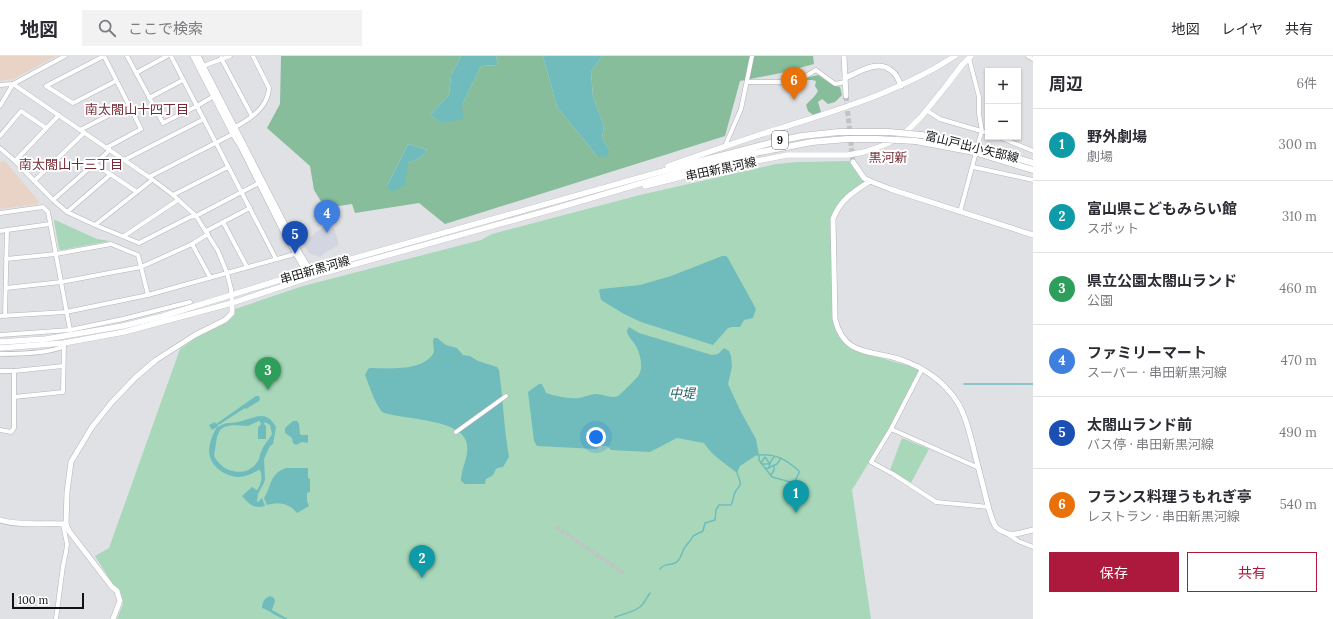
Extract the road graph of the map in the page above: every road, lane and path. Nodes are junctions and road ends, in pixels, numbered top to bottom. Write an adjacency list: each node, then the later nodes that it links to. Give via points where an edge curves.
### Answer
1 (65, 56): 23 (street)
2 (104, 56): 21 (street); 21 (street, via 46,86 73,103)
3 (127, 56): 18 (street)
4 (167, 56): 18 (street)
5 (171, 56): 19 (street)
6 (193, 56): 26 (street)
7 (198, 56): 17 (street)
8 (230, 56): 15 (street)
9 (253, 56): 34 (street, via 269,88 266,102)
10 (752, 56): 22 (street)
11 (844, 56): 20 (street)
12 (955, 56): 25 (main road, 串田新黒河線)
13 (1028, 56): 16 (street)
14 (970, 57): 32 (main road, 串田新黒河線); 39 (street, via 980,97)
15 (221, 58): 17 (street); 34 (street)
16 (1033, 59)
17 (203, 66): 36 (street)
18 (136, 73): 28 (street)
19 (183, 80): 28 (street); 31 (street)
20 (845, 80): 22 (street, via 835,84 816,70 799,80 788,82); 25 (street, via 866,68 882,66 894,73); 27 (street)
21 (116, 81): 29 (street)
22 (748, 82): 46 (street, via 741,109)
23 (13, 84): 24 (street); 30 (street); 33 (street)
24 (0, 85)
25 (901, 86): 46 (main road, 串田新黒河線, via 864,101)
26 (214, 96): 31 (street); 41 (street)
27 (846, 96)
28 (149, 98): 31 (street, via 162,123)
29 (129, 105): 38 (street); 48 (street, via 141,129)
30 (0, 106)
31 (197, 106): 35 (street)
32 (926, 110): 39 (street, via 940,119); 75 (main road, 串田新黒河線, via 901,137 864,152 848,155 787,155 701,172)
33 (59, 115): 37 (street); 38 (street)
34 (252, 116): 36 (street)
35 (204, 119): 45 (street); 51 (street)
36 (235, 127): 71 (street)
37 (46, 128): 42 (street, via 21,111); 52 (street)
38 (82, 131): 48 (street); 64 (street)
39 (982, 131): 40 (street); 43 (street)
40 (985, 132)
41 (233, 134): 45 (street); 67 (street)
42 (0, 136)
43 (979, 140)
44 (1006, 140): 49 (street)
45 (216, 143): 56 (street); 62 (street)
46 (725, 146): 65 (main road, 串田新黒河線)
47 (0, 148): 52 (street)
48 (108, 149): 51 (street); 55 (street)
49 (1033, 151)
50 (975, 156): 57 (street)
51 (124, 160): 62 (street)
52 (15, 161): 64 (street)
53 (854, 162): 66 (street, via 858,171)
54 (1033, 163): 58 (main road, 富山戸出小矢部線 / 9, bridge, via 962,142 921,135 839,132 778,141)
55 (94, 164): 60 (street); 72 (street)
56 (228, 167): 69 (street); 70 (street)
57 (973, 167): 63 (street); 77 (street)
58 (674, 168): 65 (main road, 串田新黒河線)
59 (1033, 170): 61 (main road, 富山戸出小矢部線 / 9, bridge, via 974,152 916,142 847,139 812,142 745,155)
60 (110, 174): 68 (street); 76 (street)
61 (673, 174): 75 (main road, 串田新黒河線)
62 (151, 179): 68 (street); 70 (street)
63 (1033, 180)
64 (34, 181): 72 (street)
65 (626, 181): 96 (main road, 串田新黒河線)
66 (870, 181): 77 (street); 114 (street, via 848,196 833,219 835,319 838,330 848,344 864,352 898,359)
67 (259, 183): 69 (street); 71 (street)
68 (136, 192): 82 (street)
69 (242, 192): 74 (street); 79 (street)
70 (173, 195): 73 (street)
71 (269, 198): 90 (street); 96 (street)
72 (53, 200): 76 (street)
73 (178, 200): 79 (street); 87 (street)
74 (250, 208): 80 (street); 92 (street)
75 (554, 209): 96 (main road, 串田新黒河線)
76 (67, 212): 82 (street)
77 (960, 212): 86 (street)
78 (0, 213): 81 (street, via 44,208 48,212)
79 (196, 216): 85 (street); 87 (street, via 140,243)
80 (223, 222): 85 (street); 94 (street)
81 (50, 224): 83 (street); 89 (street)
82 (95, 225): 87 (street)
83 (7, 230): 84 (street); 91 (street)
84 (0, 231)
85 (207, 233): 88 (street); 95 (street)
86 (1033, 235)
87 (124, 236)
88 (192, 244): 93 (street); 97 (street)
89 (56, 254): 91 (street); 93 (street, via 111,244 138,255); 98 (street)
90 (295, 254): 92 (street); 96 (street)
91 (6, 259): 99 (street)
92 (276, 259): 94 (street)
93 (141, 267): 98 (street); 100 (street)
94 (247, 267): 95 (street)
95 (227, 273): 97 (street); 101 (street)
96 (310, 274): 101 (main road, 串田新黒河線); 103 (main road, 串田新黒河線)
97 (210, 277): 100 (street)
98 (61, 282): 99 (street); 104 (street)
99 (6, 288): 106 (street)
100 (148, 295): 104 (street)
101 (232, 295): 103 (street); 109 (main road, 串田新黒河線, via 123,326 46,339)
102 (190, 302): 107 (street)
103 (232, 303): 110 (main road, 串田新黒河線); 125 (street, via 232,313 225,320 195,335 156,360 136,377 92,427 71,462)
104 (66, 312): 106 (street); 107 (street)
105 (0, 316): 106 (street)
106 (6, 316)
107 (70, 330): 108 (street)
108 (0, 335)
109 (0, 342)
110 (64, 345): 111 (main road, 串田新黒河線); 112 (street, via 59,349); 113 (street)
111 (0, 348)
112 (0, 354)
113 (63, 366): 116 (street); 118 (street, via 62,392)
114 (922, 369): 119 (street); 122 (street, via 950,390 959,404 966,419)
115 (0, 371): 116 (street)
116 (14, 371): 118 (street)
117 (506, 396): 121 (street)
118 (14, 397): 120 (street, via 14,428 11,432)
119 (890, 429): 122 (street); 123 (street, via 871,462 936,502)
120 (0, 430)
121 (456, 432)
122 (979, 468): 123 (street)
123 (988, 506): 127 (street, via 996,526)
124 (0, 520): 125 (street)
125 (65, 524): 129 (street, via 67,544); 130 (street, via 100,573 117,591 120,601)
126 (1033, 530): 127 (street)
127 (1008, 534): 128 (street)
128 (1033, 547)
129 (56, 619)
130 (113, 619)

